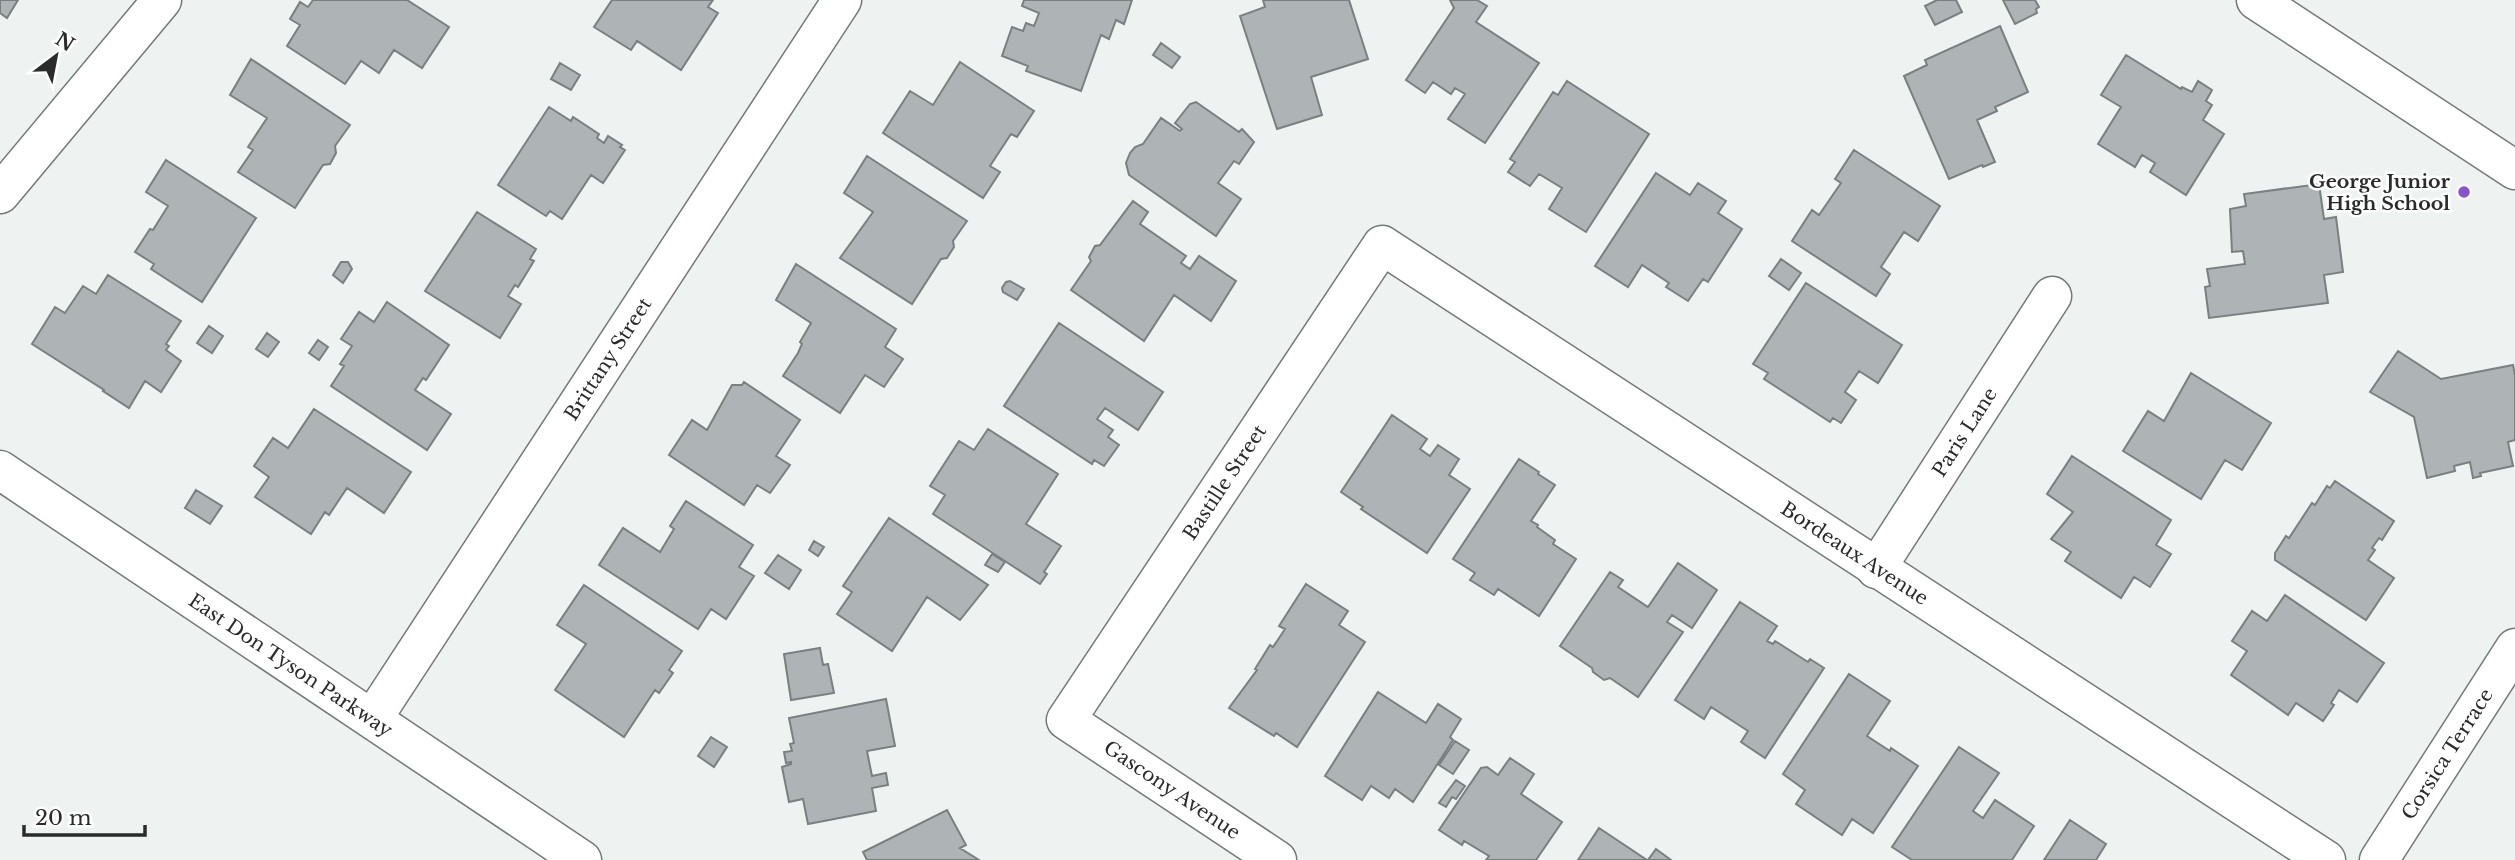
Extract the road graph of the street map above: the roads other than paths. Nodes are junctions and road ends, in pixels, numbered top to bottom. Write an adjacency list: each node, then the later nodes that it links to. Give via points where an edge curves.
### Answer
1 (162, 0): 5 (street)
2 (842, 0): 11 (street, Brittany Street)
3 (2256, 0): 4 (street)
4 (2515, 170)
5 (0, 194)
6 (1382, 245): 9 (street, Bordeaux Avenue); 12 (street, Bastille Street)
7 (2052, 296): 9 (street, Paris Lane)
8 (0, 470): 11 (street, East Don Tyson Parkway)
9 (1877, 569): 15 (street, Bordeaux Avenue)
10 (2515, 648): 16 (street, Corsica Terrace)
11 (373, 718): 13 (street, East Don Tyson Parkway)
12 (1066, 720): 14 (street, Gascony Avenue)
13 (582, 860)
14 (1277, 860)
15 (2326, 860)
16 (2379, 860)

